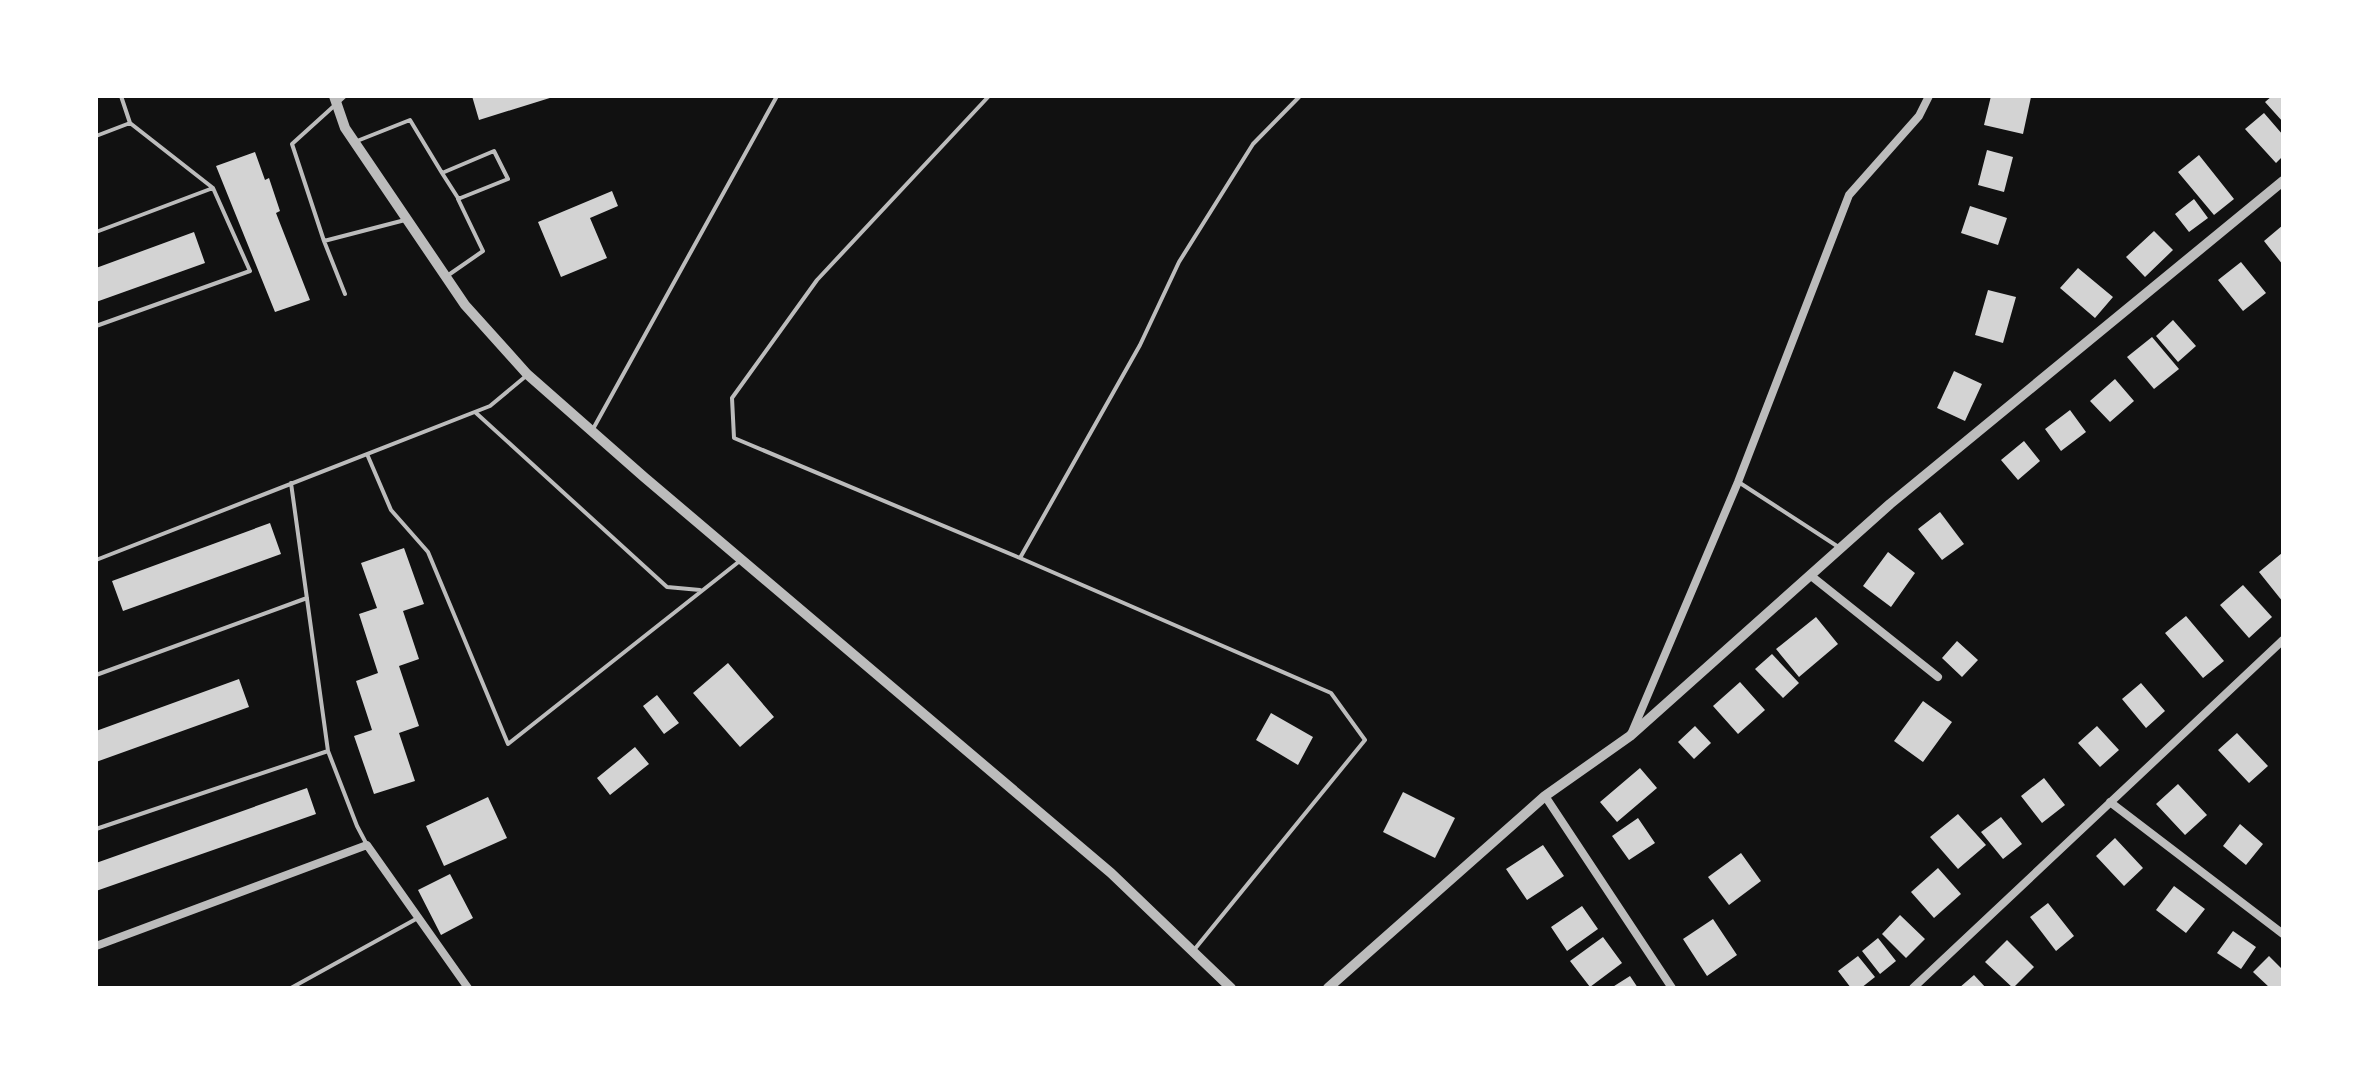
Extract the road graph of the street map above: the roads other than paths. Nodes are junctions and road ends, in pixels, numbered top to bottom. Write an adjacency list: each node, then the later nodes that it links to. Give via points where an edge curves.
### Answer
1 (121, 96): 7 (lane)
2 (777, 96): 22 (lane)
3 (989, 96): 27 (lane, via 817,280 732,398 734,438)
4 (1300, 96): 27 (lane, via 1253,144 1179,262 1140,345)
5 (1929, 96): 24 (street, via 1919,116 1849,195)
6 (339, 98): 9 (street, via 345,128); 16 (lane, via 292,144)
7 (130, 123): 8 (lane); 12 (lane)
8 (96, 136)
9 (355, 142): 10 (lane, via 410,120); 14 (street)
10 (442, 173): 13 (lane); 13 (lane, via 494,151 508,179)
11 (2283, 181): 26 (street)
12 (213, 188): 15 (lane); 19 (lane, via 250,271)
13 (458, 199): 17 (lane, via 483,251)
14 (407, 219): 16 (lane); 17 (street)
15 (96, 232)
16 (324, 241): 18 (lane)
17 (446, 276): 20 (street)
18 (345, 294)
19 (96, 326)
20 (527, 374): 21 (lane, via 490,406); 22 (street)
21 (475, 412): 23 (lane); 31 (lane, via 667,587)
22 (592, 431): 28 (street)
23 (367, 454): 25 (lane); 31 (lane, via 391,510 428,552 508,744)
24 (1738, 482): 26 (lane); 36 (street)
25 (291, 483): 29 (lane); 32 (lane)
26 (1840, 549): 30 (street)
27 (1020, 558): 45 (lane, via 1331,693 1365,740)
28 (741, 559): 31 (lane); 45 (street, via 1111,873)
29 (96, 560)
30 (1810, 575): 35 (street); 36 (street)
31 (702, 590)
32 (307, 598): 34 (lane); 37 (lane)
33 (2283, 640): 39 (street)
34 (96, 675)
35 (1938, 677)
36 (1630, 736): 38 (street)
37 (328, 751): 40 (lane); 41 (lane)
38 (1545, 796): 49 (street); 50 (street)
39 (2110, 802): 43 (street); 51 (street)
40 (96, 829)
41 (367, 845): 42 (street); 44 (street)
42 (419, 918): 46 (lane); 47 (street)
43 (2283, 934)
44 (96, 946)
45 (1193, 951): 48 (street)
46 (291, 988)
47 (468, 988)
48 (1231, 988)
49 (1328, 988)
50 (1672, 988)
51 (1913, 988)

